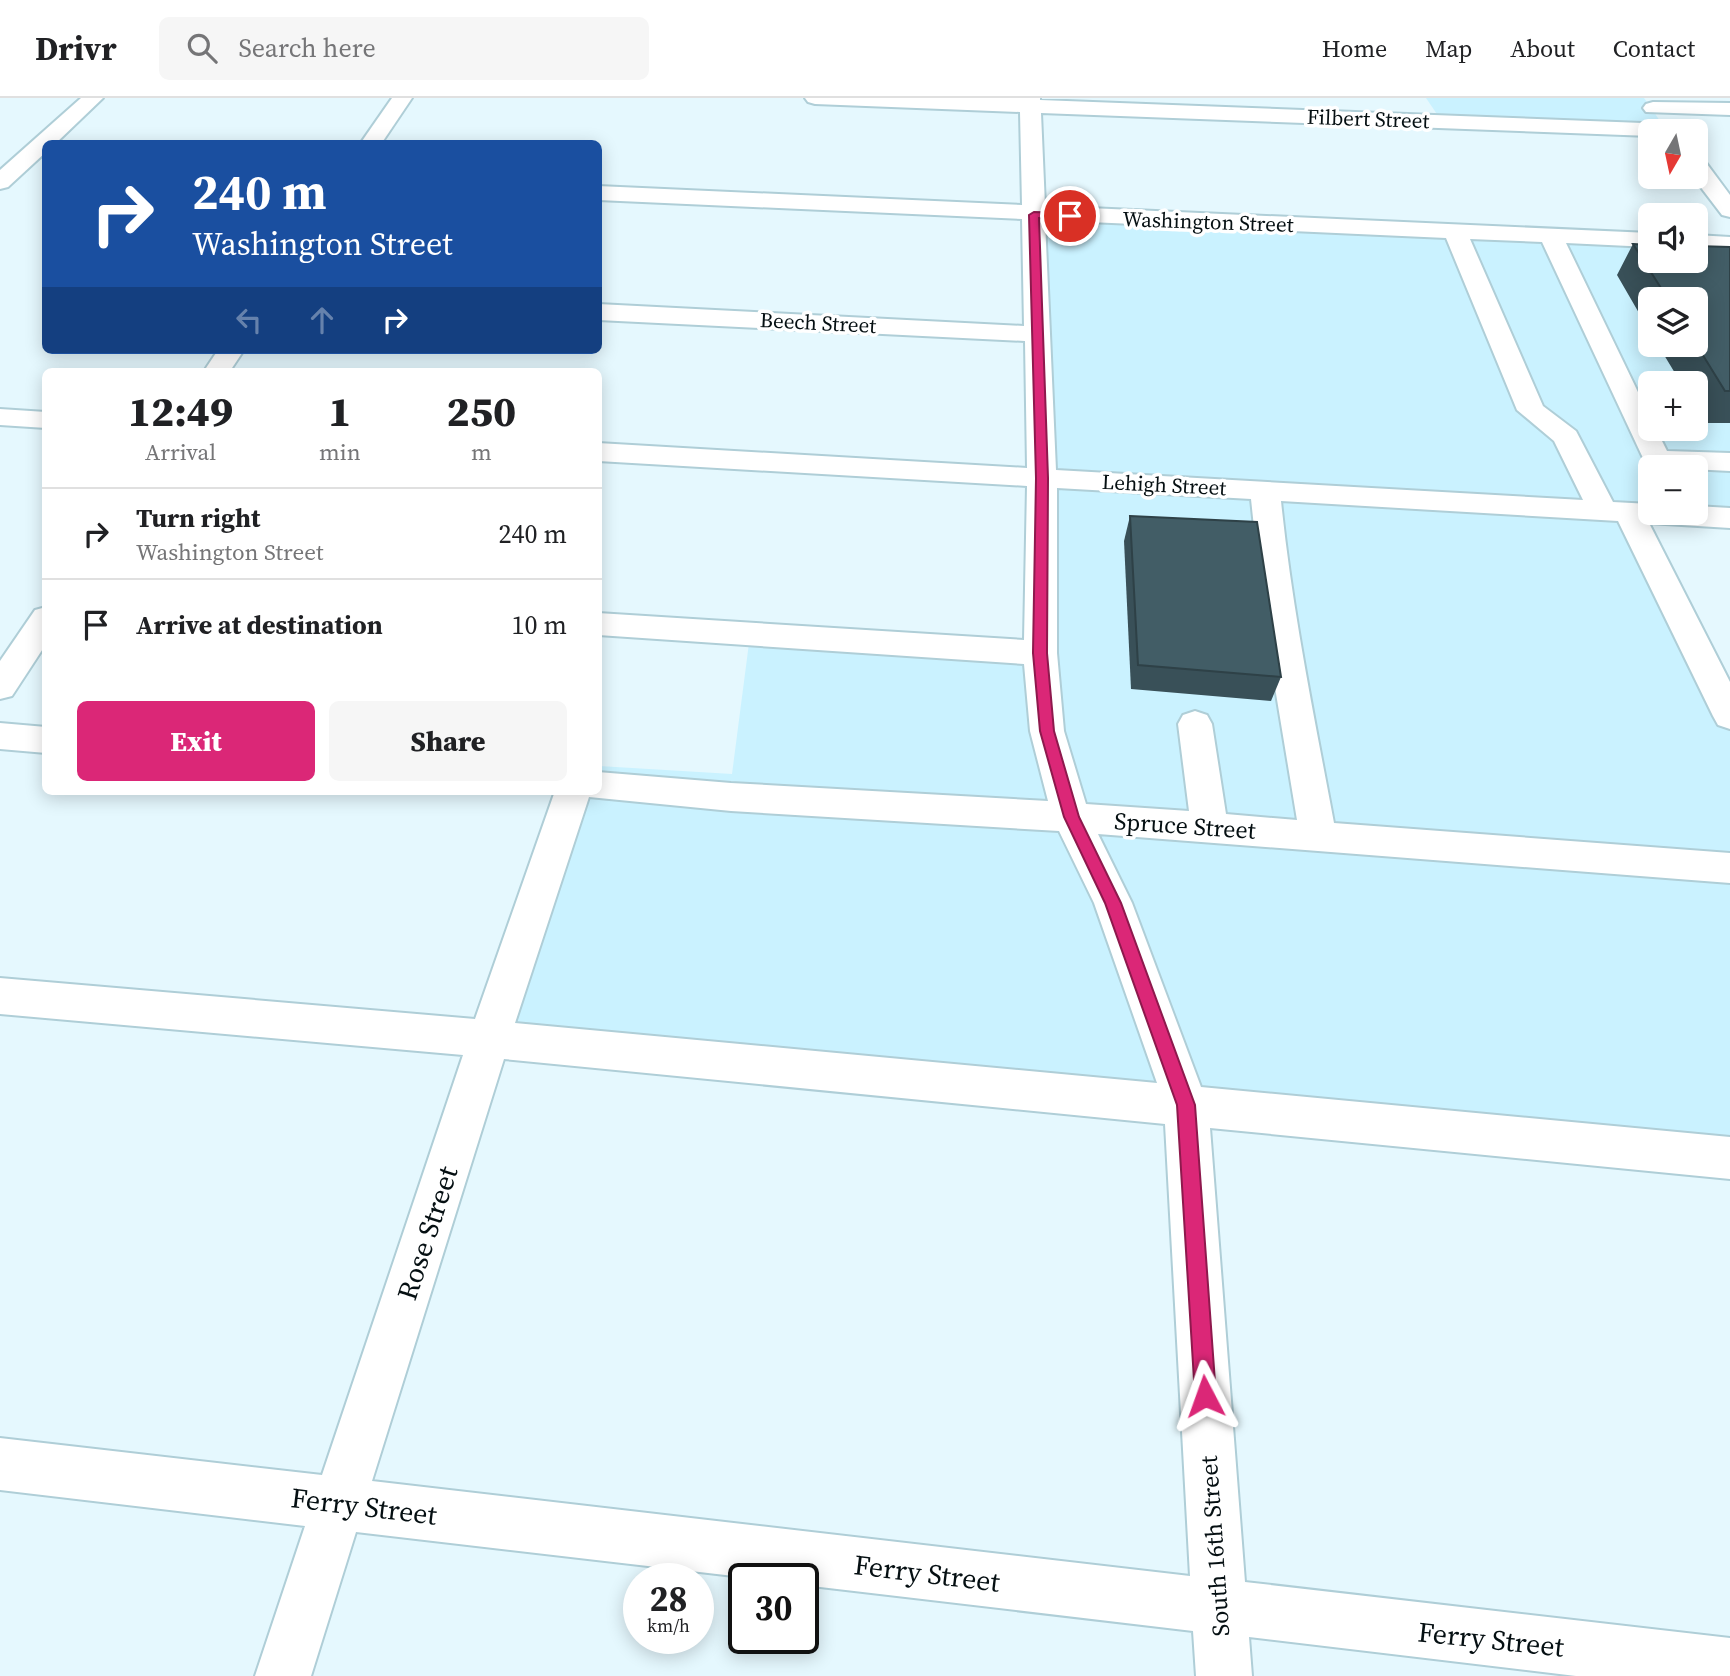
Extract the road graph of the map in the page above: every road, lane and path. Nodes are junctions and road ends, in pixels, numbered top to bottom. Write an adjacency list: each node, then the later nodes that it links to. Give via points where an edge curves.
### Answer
1 (93, 98): 10 (street)
2 (402, 98): 9 (street)
3 (815, 98): 4 (street, Filbert Street)
4 (1030, 103): 8 (street, Filbert Street); 16 (street, South 16th Street)
5 (1649, 103): 6 (street); 7 (street)
6 (1730, 109)
7 (1661, 119)
8 (1638, 130)
9 (373, 140)
10 (9, 164): 11 (street); 12 (street)
11 (42, 166)
12 (0, 181)
13 (1708, 181): 15 (street)
14 (602, 193): 16 (street, Washington Street)
15 (1730, 211)
16 (1034, 215): 17 (street, Washington Street); 23 (street, South 16th Street)
17 (1455, 232): 18 (street, Washington Street); 32 (street, via 1531,410 1566,437)
18 (1551, 236): 19 (street, Washington Street); 27 (street)
19 (1638, 240)
20 (1708, 243): 21 (street)
21 (1730, 244)
22 (602, 312): 23 (street, Beech Street)
23 (1038, 334): 30 (street, South 16th Street)
24 (0, 417): 25 (street)
25 (42, 420)
26 (602, 452): 30 (street, Lehigh Street)
27 (1654, 455)
28 (1730, 462): 29 (street)
29 (1708, 463)
30 (1042, 478): 31 (street, Lehigh Street); 38 (street, South 16th Street)
31 (1265, 491): 32 (street, Lehigh Street); 48 (street, via 1291,684)
32 (1616, 511): 33 (street, Lehigh Street); 40 (street)
33 (1638, 512)
34 (1708, 516): 35 (street, Lehigh Street)
35 (1730, 518)
36 (42, 624): 39 (street)
37 (602, 624): 38 (street)
38 (1040, 653): 46 (street, South 16th Street, via 1047,731)
39 (0, 687)
40 (1730, 716)
41 (1195, 724): 47 (street)
42 (0, 736): 43 (street)
43 (42, 740)
44 (602, 786): 46 (street, Spruce Street)
45 (572, 795): 51 (street, Rose Street)
46 (1071, 817): 47 (street, Spruce Street); 52 (street, South 16th Street, via 1113,903)
47 (1210, 828): 48 (street, Spruce Street)
48 (1318, 836): 49 (street, Spruce Street)
49 (1730, 868)
50 (0, 996): 51 (street)
51 (489, 1039): 52 (street); 55 (street, Rose Street)
52 (1186, 1105): 53 (street); 56 (street, South 16th Street)
53 (1730, 1158)
54 (0, 1464): 55 (street, Ferry Street)
55 (339, 1503): 56 (street, Ferry Street); 58 (street, Rose Street)
56 (1220, 1608): 57 (street, Ferry Street); 59 (street, South 16th Street)
57 (1730, 1666)
58 (283, 1676)
59 (1224, 1676)

